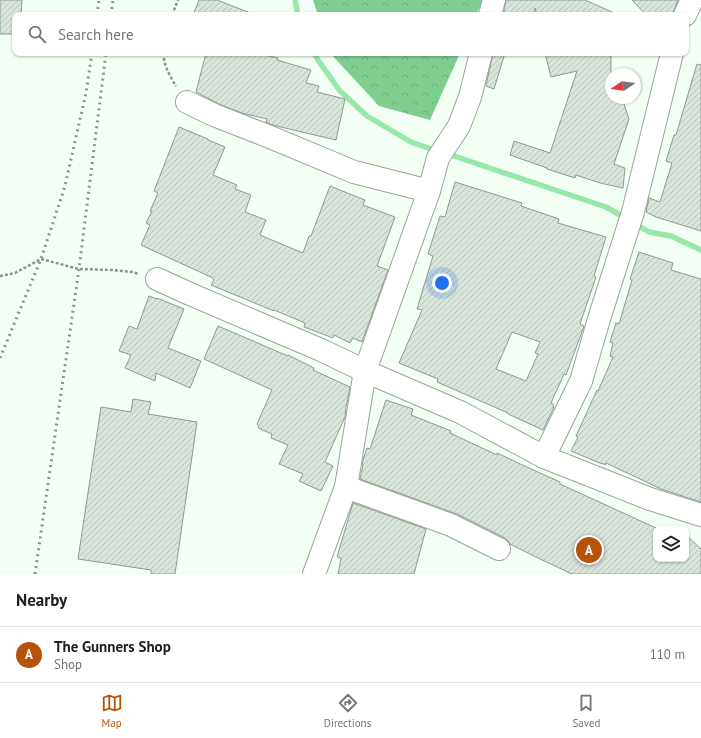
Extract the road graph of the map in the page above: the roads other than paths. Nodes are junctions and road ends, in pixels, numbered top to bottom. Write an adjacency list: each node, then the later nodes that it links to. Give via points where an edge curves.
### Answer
1 (494, 0): 3 (street)
2 (692, 0): 4 (street)
3 (491, 12)
4 (686, 12)
5 (480, 56): 8 (street, via 470,97 459,126 438,158)
6 (671, 56): 11 (street, via 631,220 581,381)
7 (187, 102): 8 (street, via 354,172)
8 (429, 191): 10 (street)
9 (157, 279): 10 (street)
10 (365, 371): 11 (street, via 460,412); 12 (street)
11 (544, 457): 13 (street, via 650,499)
12 (346, 487): 14 (street, via 452,524); 15 (street)
13 (701, 515)
14 (498, 549)
15 (314, 574)

